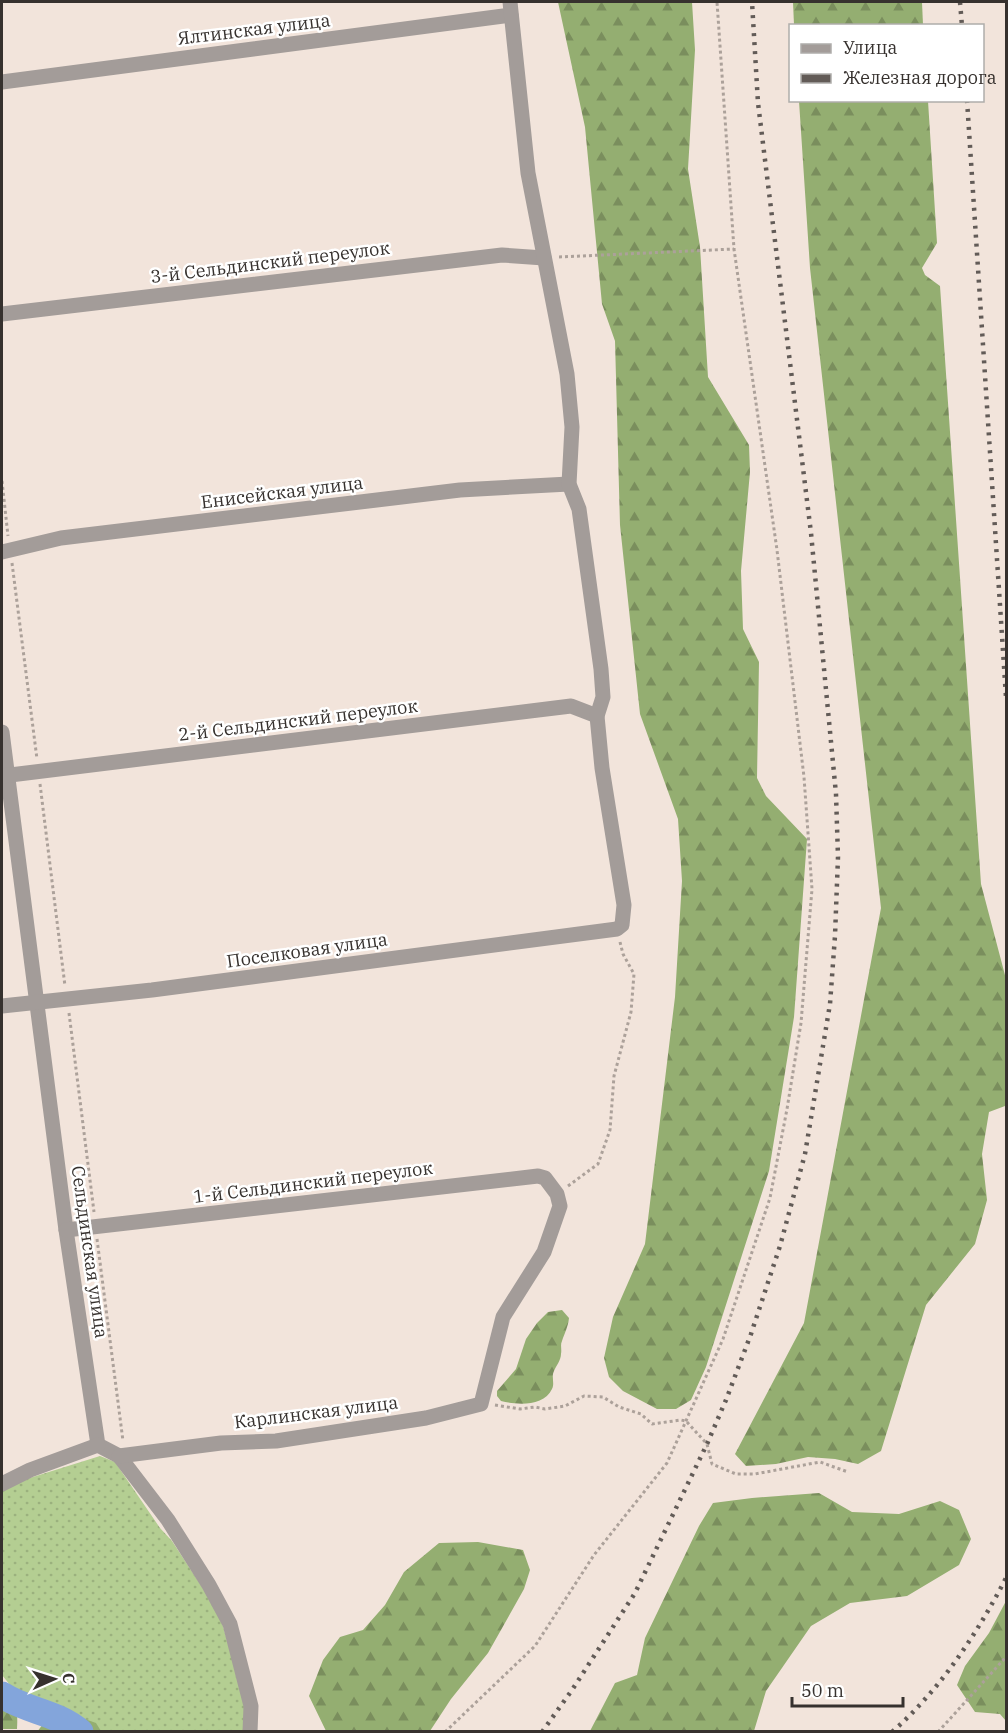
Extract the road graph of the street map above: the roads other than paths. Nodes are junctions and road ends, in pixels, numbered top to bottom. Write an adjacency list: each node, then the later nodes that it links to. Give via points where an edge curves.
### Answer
1 (511, 8): 2 (street, Ялтинская улица); 3 (street, via 528,173)
2 (2, 82)
3 (544, 258): 4 (street, 3-й Сельдинский переулок, via 502,255); 5 (street, via 567,374 572,427)
4 (2, 314)
5 (569, 484): 6 (street, Енисейская улица, via 449,491 61,538); 7 (street, via 579,509 601,669 603,697)
6 (6, 552)
7 (597, 716): 9 (street, 2-й Сельдинский переулок, via 571,706); 10 (street, Поселковая улица, via 624,905 622,925 617,929)
8 (2, 732): 9 (street, Сельдинская улица)
9 (4, 776): 10 (street, Сельдинская улица)
10 (37, 1003): 11 (street, Поселковая улица); 12 (street, Сельдинская улица)
11 (2, 1006)
12 (66, 1230): 13 (street, 1-й Сельдинский переулок, via 545,1178 557,1194 560,1206 544,1252 503,1317); 14 (street, Сельдинская улица)
13 (481, 1404): 15 (street, Карлинская улица, via 426,1418 276,1441 221,1443)
14 (98, 1445): 15 (street); 16 (street)
15 (122, 1456): 17 (street, via 168,1520 230,1624 251,1706)
16 (2, 1484)
17 (250, 1731)

